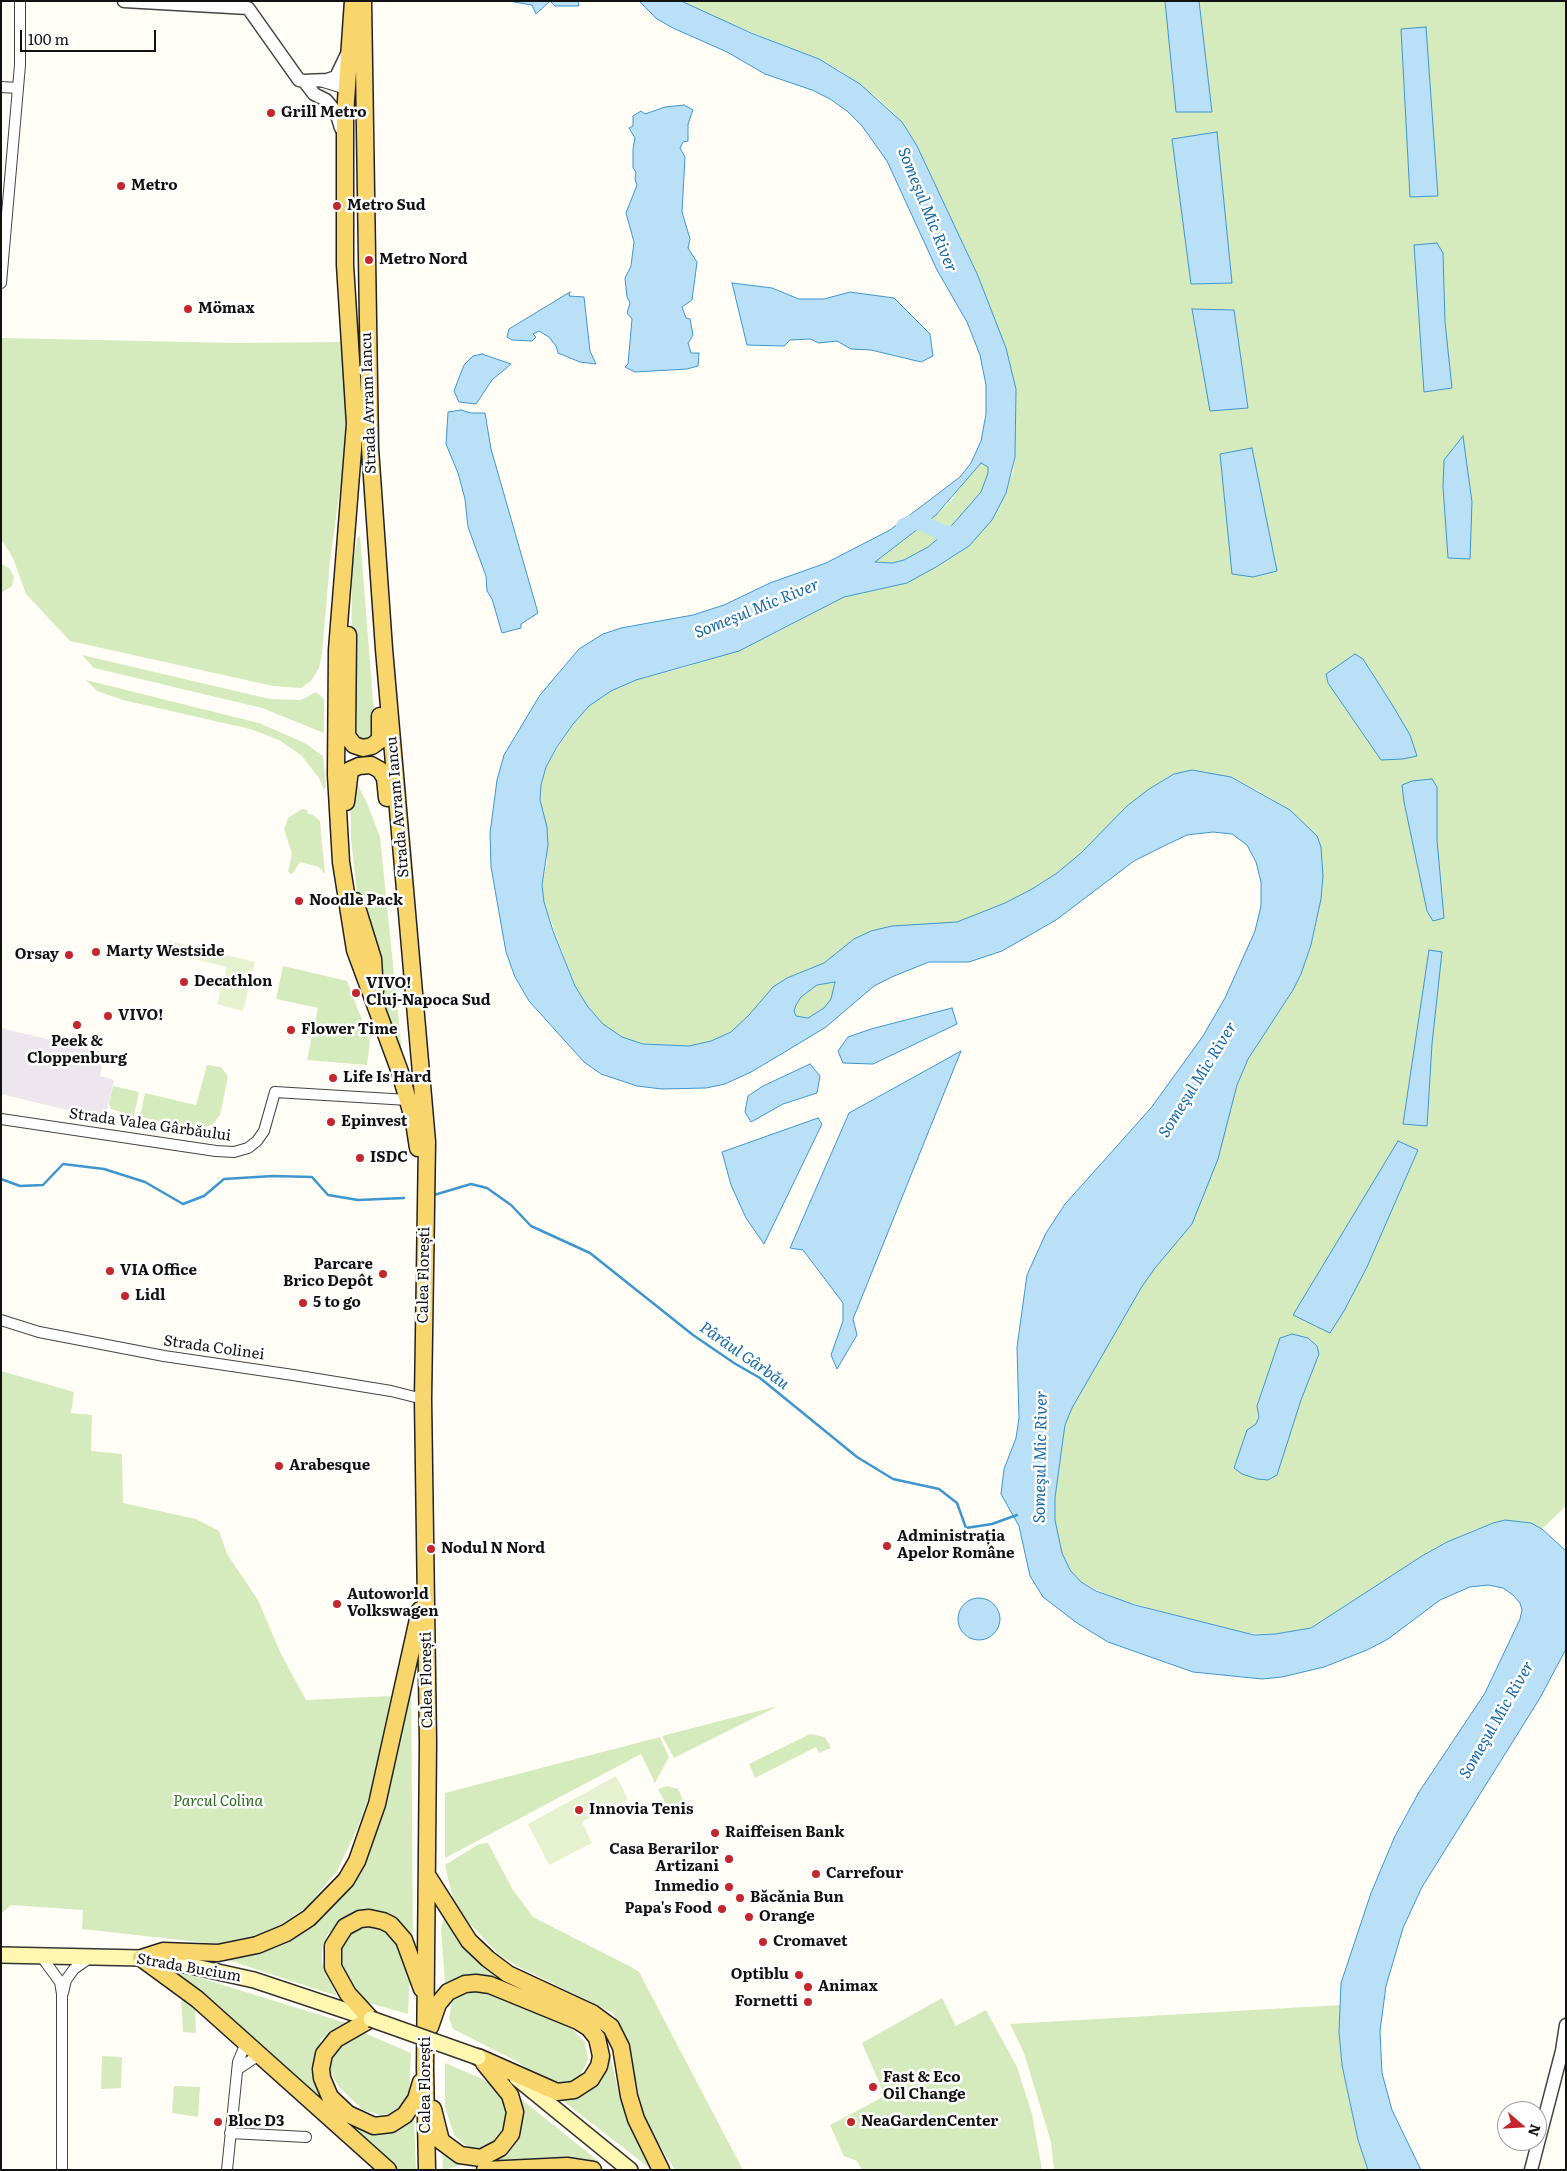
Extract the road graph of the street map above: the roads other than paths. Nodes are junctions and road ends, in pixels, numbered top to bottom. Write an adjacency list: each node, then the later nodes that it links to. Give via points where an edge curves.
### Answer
1 (20, 1): 9 (street)
2 (124, 1): 7 (street, via 248,8 299,80)
3 (352, 1): 5 (main road, Strada Avram Iancu)
4 (363, 1): 14 (main road, Strada Avram Iancu, via 366,332)
5 (350, 41): 6 (street, via 336,77); 10 (main road, Strada Avram Iancu)
6 (318, 80): 7 (street); 10 (street)
7 (304, 81): 11 (street, via 314,94)
8 (1, 87): 9 (street)
9 (18, 88): 13 (street)
10 (346, 95): 11 (street); 12 (main road, Strada Avram Iancu)
11 (326, 100): 12 (street, via 339,117)
12 (345, 144): 15 (main road, Strada Avram Iancu, via 345,264 355,424)
13 (1, 283)
14 (376, 530): 15 (main road, via 369,587 381,730 380,740 363,748 354,745 347,736 348,593); 16 (main road, Strada Avram Iancu)
15 (344, 563): 17 (main road, Strada Avram Iancu, via 334,746 341,862 355,950)
16 (402, 848): 17 (main road, via 388,811 385,778 380,770 371,765 350,770 346,803 350,867 355,903 373,960); 20 (main road, Strada Avram Iancu, via 426,1121)
17 (376, 1009): 18 (main road, Strada Avram Iancu)
18 (408, 1100): 19 (street, Strada Valea Gârbăului, via 275,1092 258,1141 234,1152); 20 (main road, Strada Avram Iancu)
19 (1, 1119)
20 (425, 1197): 22 (main road, Calea Florești)
21 (1, 1320): 22 (street, Strada Colinei, via 39,1332)
22 (423, 1400): 23 (main road, Calea Florești)
23 (426, 1580): 24 (main road, Calea Florești); 28 (main road, via 377,1804 357,1861 346,1880 309,1918 286,1933 257,1945 218,1953 163,1951)
24 (428, 1877): 30 (main road, Calea Florești); 48 (main road, via 463,1933 488,1959 508,1974 592,2013 610,2027 621,2047 636,2119)
25 (1, 1955): 26 (main road, Strada Bucium)
26 (41, 1956): 27 (main road, Strada Bucium); 29 (street, via 60,1982)
27 (91, 1957): 28 (main road, Strada Bucium); 29 (street, via 74,1969)
28 (142, 1958): 31 (main road, Strada Bucium, via 254,1980); 34 (main road, via 197,1999)
29 (62, 1994): 41 (street)
30 (426, 2011): 31 (main road, via 416,1970 398,1931 383,1921 360,1919 340,1932 331,1959 348,1994); 33 (main road, Calea Florești)
31 (371, 2019): 36 (main road, Strada Bucium, bridge); 37 (main road, via 336,2039 322,2061 325,2087 330,2097 348,2114 374,2126 398,2120 411,2108)
32 (1566, 2025): 49 (street)
33 (426, 2042): 36 (main road, via 443,1998 456,1987 476,1982 578,2021 597,2038 601,2056 591,2079 574,2090 557,2092); 37 (main road, Calea Florești)
34 (246, 2043): 35 (main road); 38 (street)
35 (259, 2055): 38 (street); 43 (main road)
36 (478, 2057): 37 (main road, via 510,2095 516,2116 506,2143 485,2157 460,2155 441,2141); 47 (main road, Strada Bucium, via 519,2080)
37 (425, 2068): 44 (main road, Calea Florești)
38 (238, 2069): 39 (street)
39 (230, 2133): 40 (street); 42 (street)
40 (306, 2137)
41 (62, 2170)
42 (227, 2170)
43 (388, 2170)
44 (427, 2170)
45 (485, 2170): 46 (main road, via 567,2166)
46 (593, 2170)
47 (630, 2170)
48 (661, 2170)
49 (1532, 2170)

